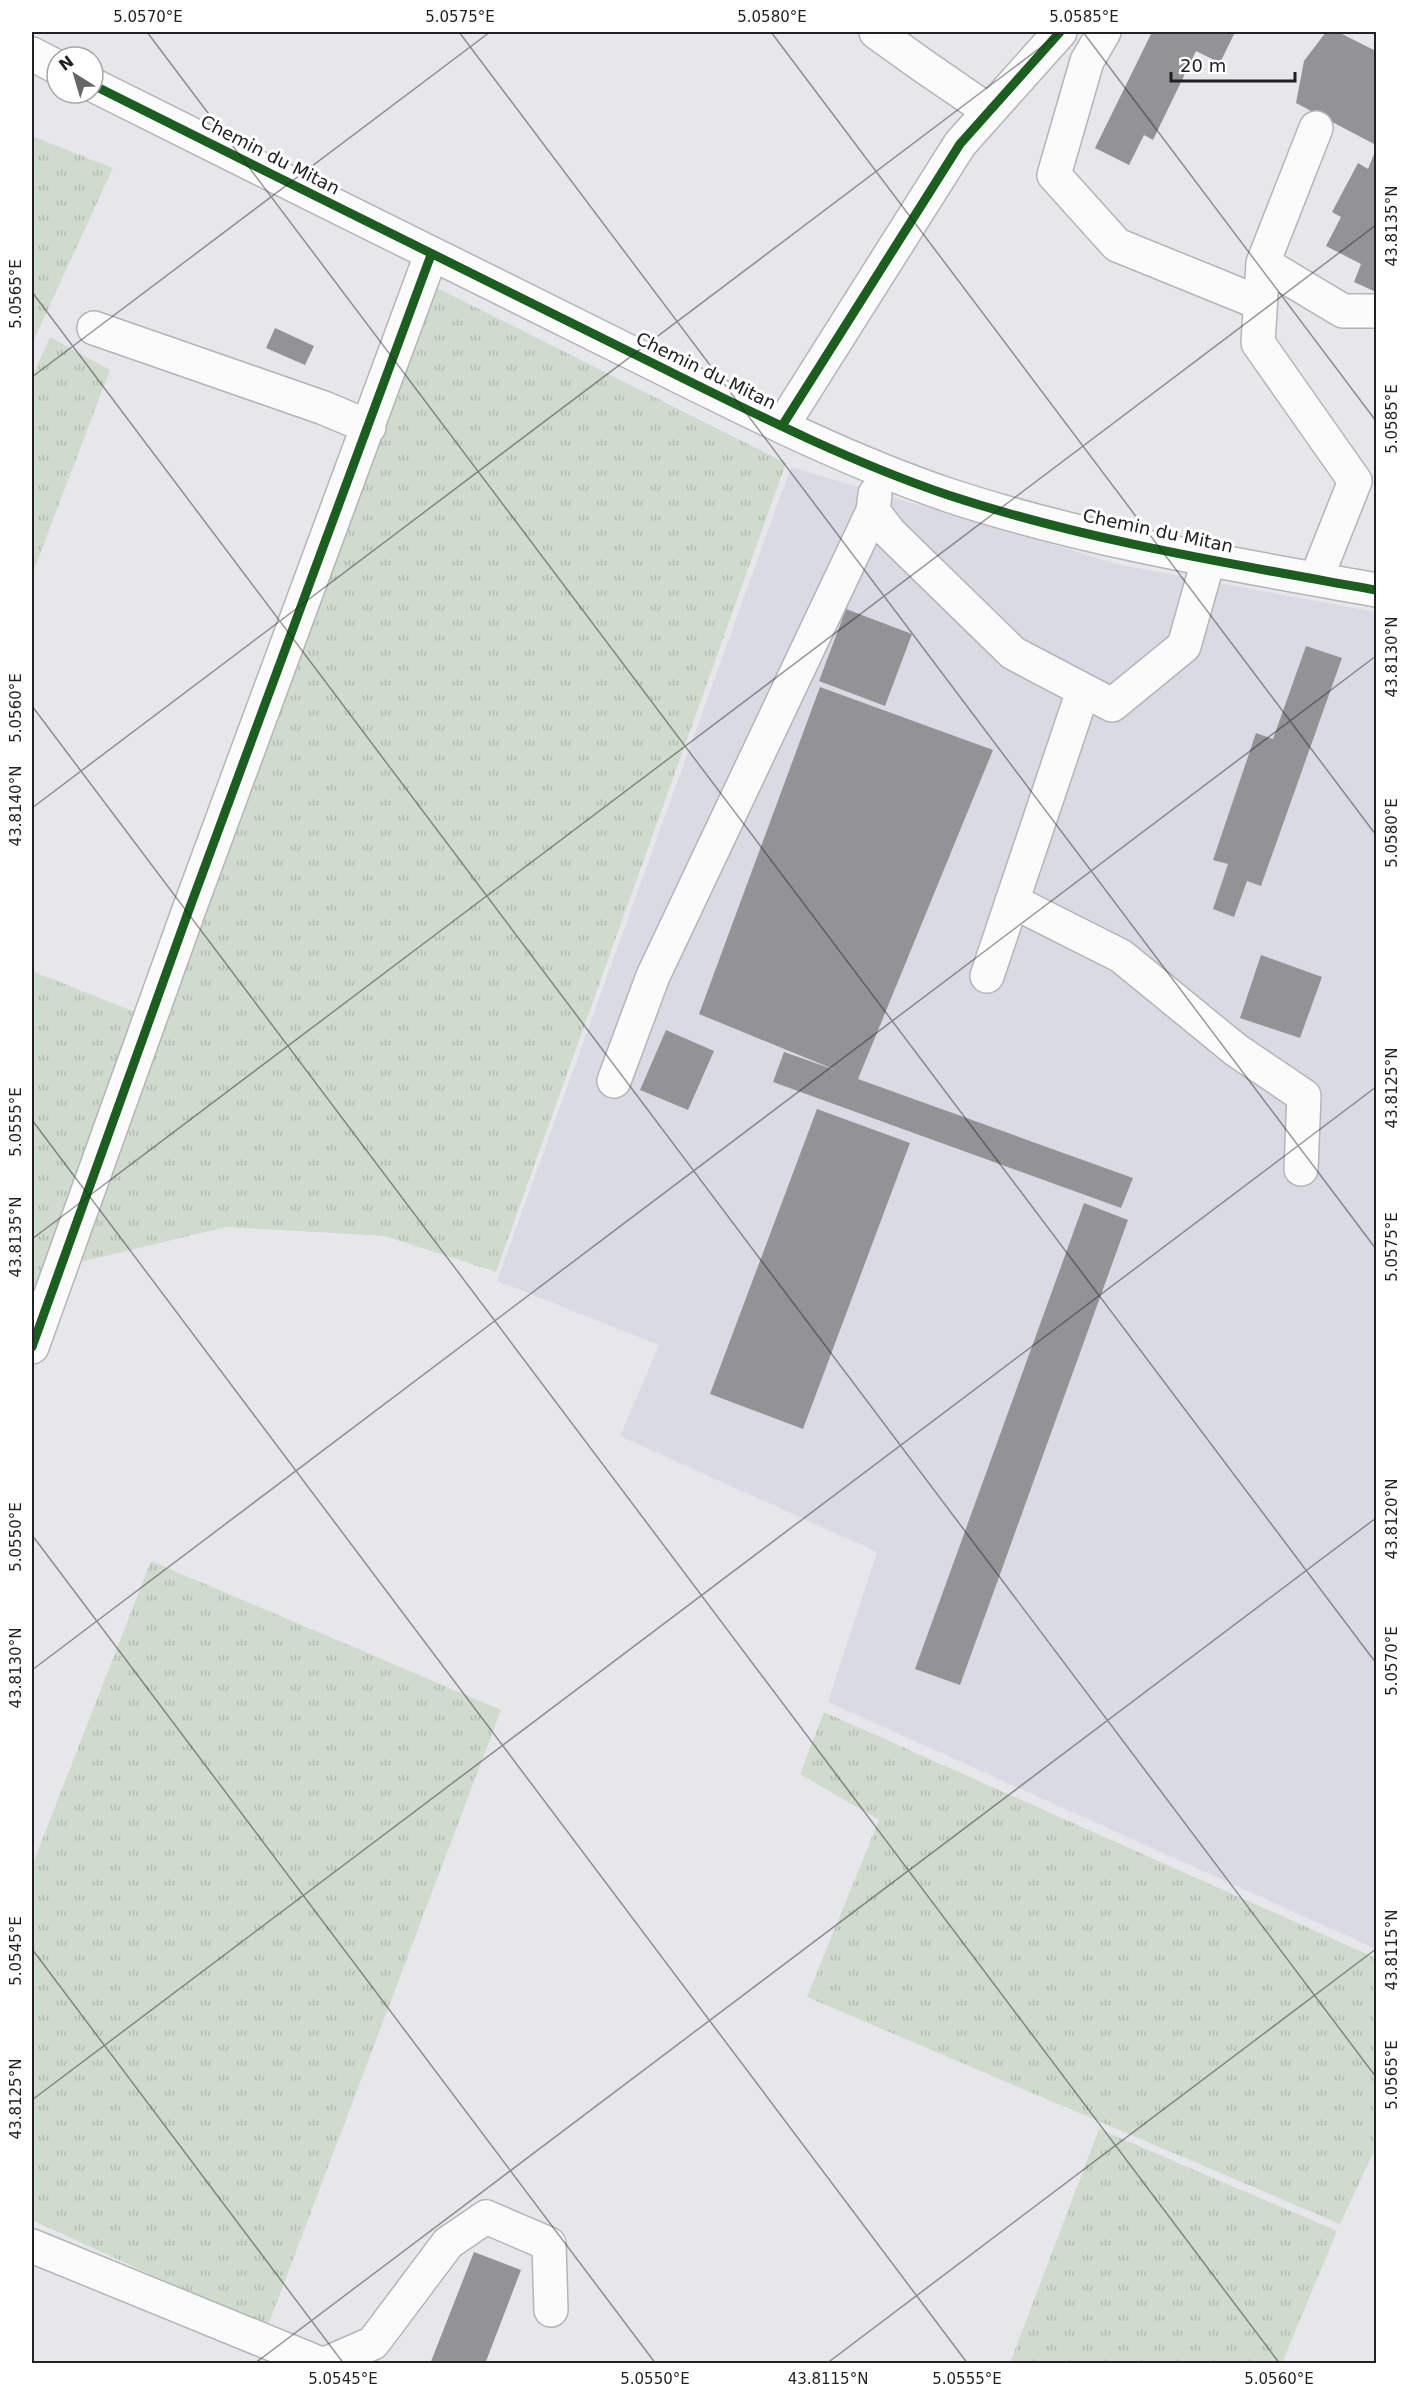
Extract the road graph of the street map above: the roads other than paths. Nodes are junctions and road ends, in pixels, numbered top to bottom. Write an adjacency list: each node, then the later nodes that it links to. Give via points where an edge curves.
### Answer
1 (876, 32): 5 (street)
2 (1060, 32): 5 (street)
3 (1104, 32): 9 (street, via 1087,61 1054,175 1117,245)
4 (105, 91): 7 (street, Chemin du Mitan)
5 (989, 111): 12 (street, via 960,144)
6 (1316, 128): 8 (street)
7 (431, 255): 12 (street, Chemin du Mitan); 13 (street)
8 (1263, 263): 9 (street); 10 (street, via 1343,312)
9 (1260, 303): 15 (street, via 1258,343)
10 (1377, 311)
11 (94, 328): 13 (street)
12 (782, 426): 14 (street, Chemin du Mitan)
13 (369, 427): 25 (street)
14 (877, 469): 16 (street); 17 (street, Chemin du Mitan, via 950,495 1072,530)
15 (1366, 482): 18 (street)
16 (873, 511): 20 (street, via 890,533 1013,653); 23 (street, via 653,976)
17 (1208, 561): 18 (street, Chemin du Mitan); 20 (street, via 1184,646 1112,705)
18 (1316, 579): 19 (street, Chemin du Mitan)
19 (1377, 590)
20 (1083, 691): 21 (street)
21 (1012, 901): 22 (street); 24 (street, via 1121,956 1236,1050 1304,1096)
22 (987, 976)
23 (614, 1081)
24 (1301, 1169)
25 (32, 1347)
26 (32, 2246): 28 (street)
27 (551, 2310): 28 (street, via 549,2244 486,2217 448,2243 373,2343)
28 (323, 2364)

